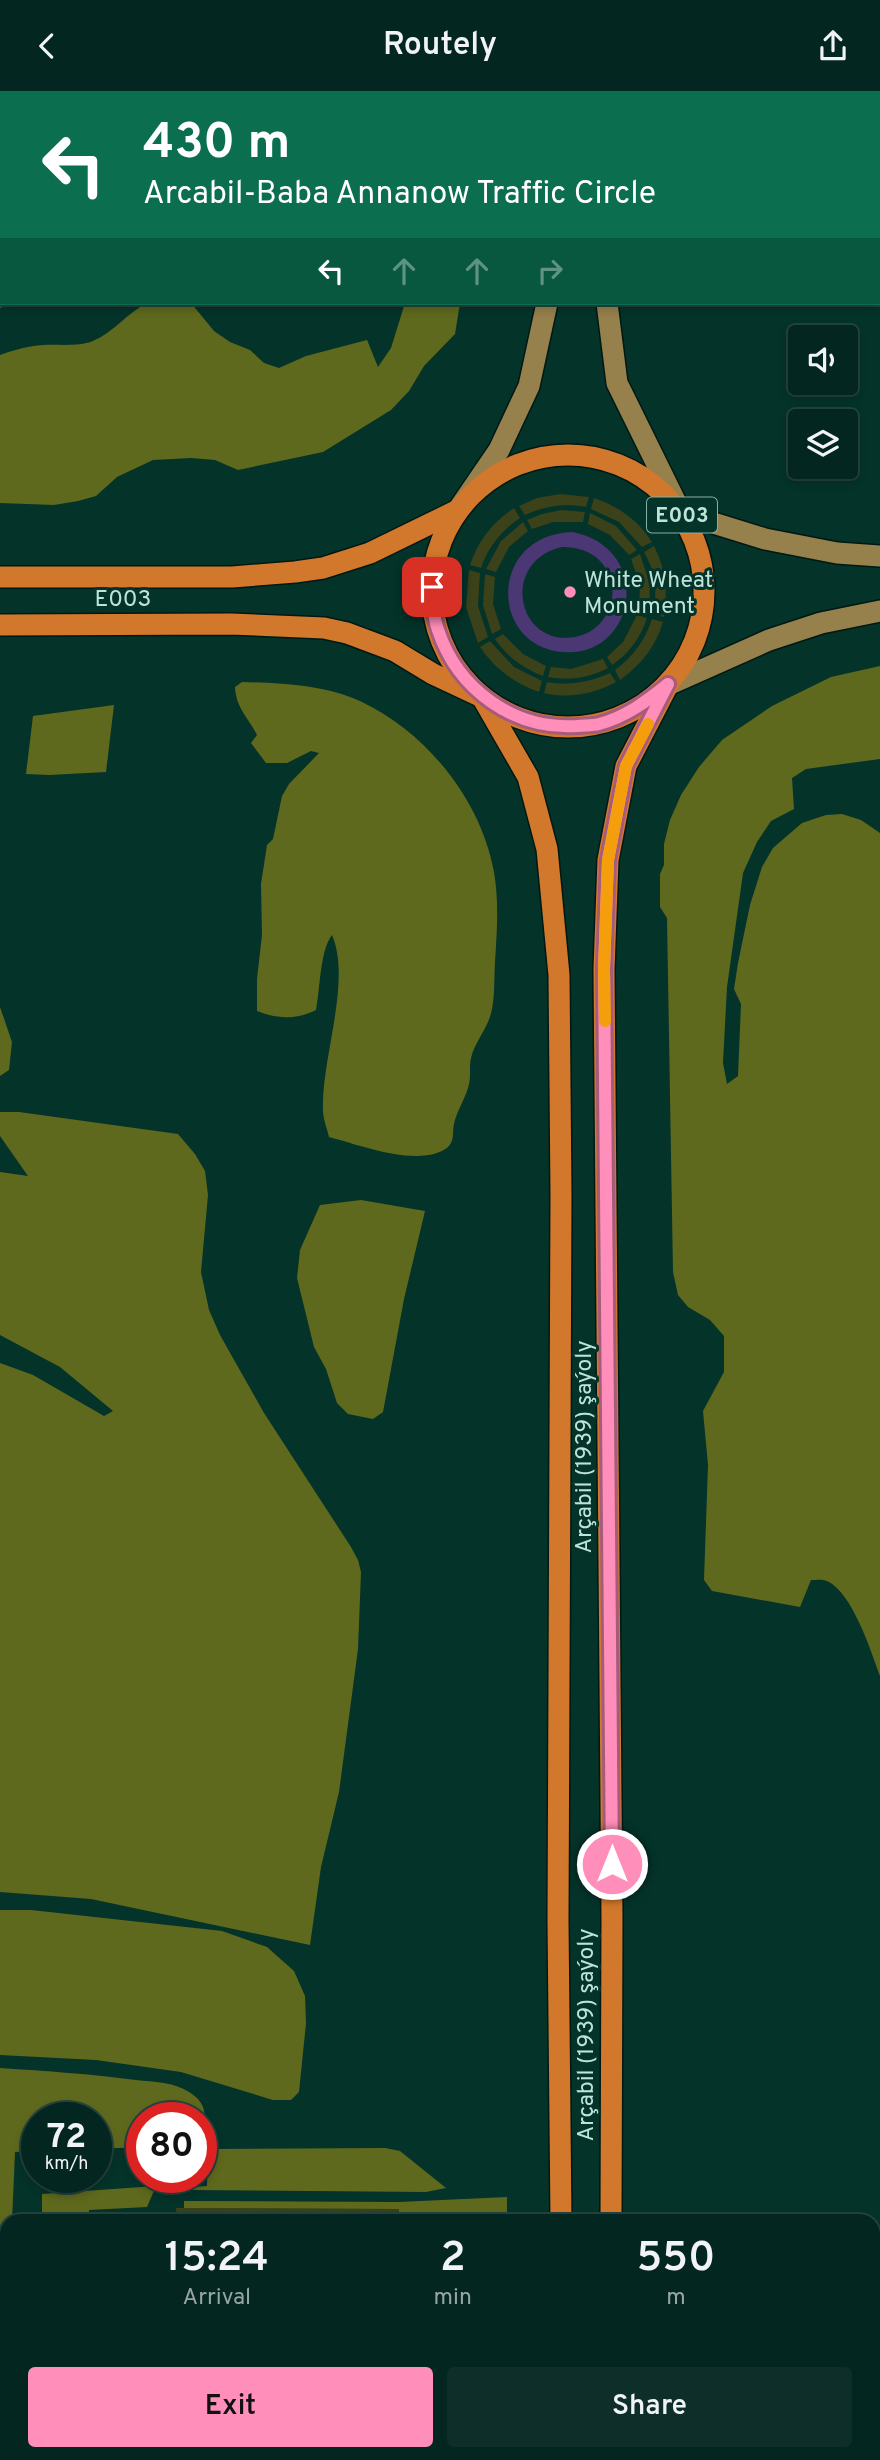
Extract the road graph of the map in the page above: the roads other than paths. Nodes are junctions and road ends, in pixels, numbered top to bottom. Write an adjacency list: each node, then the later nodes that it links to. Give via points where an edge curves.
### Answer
1 (547, 305): 3 (main road, via 529,386 499,450)
2 (607, 305): 4 (main road, via 617,383)
3 (458, 510): 4 (highway, E003, via 488,479 527,459 570,453 613,461 651,481); 6 (highway, E003, via 370,553 323,568 232,576); 10 (highway, E003, via 439,547 433,601 437,629 454,666)
4 (681, 513): 5 (main road, via 765,539 836,554); 9 (highway, E003, via 698,546 705,582 702,619 690,654)
5 (880, 555)
6 (0, 577)
7 (880, 611): 9 (main road, via 769,640)
8 (0, 625): 10 (highway, E003, via 324,628 395,650)
9 (668, 684): 10 (highway, E003, via 636,710 598,725 557,727 517,718); 12 (highway, Arçabil (1939) şaýoly, via 626,766 608,860 604,969)
10 (482, 697): 11 (highway, Arçabil (1939) şaýoly, via 528,777 547,849 559,975)
11 (561, 2214)
12 (611, 2214)

